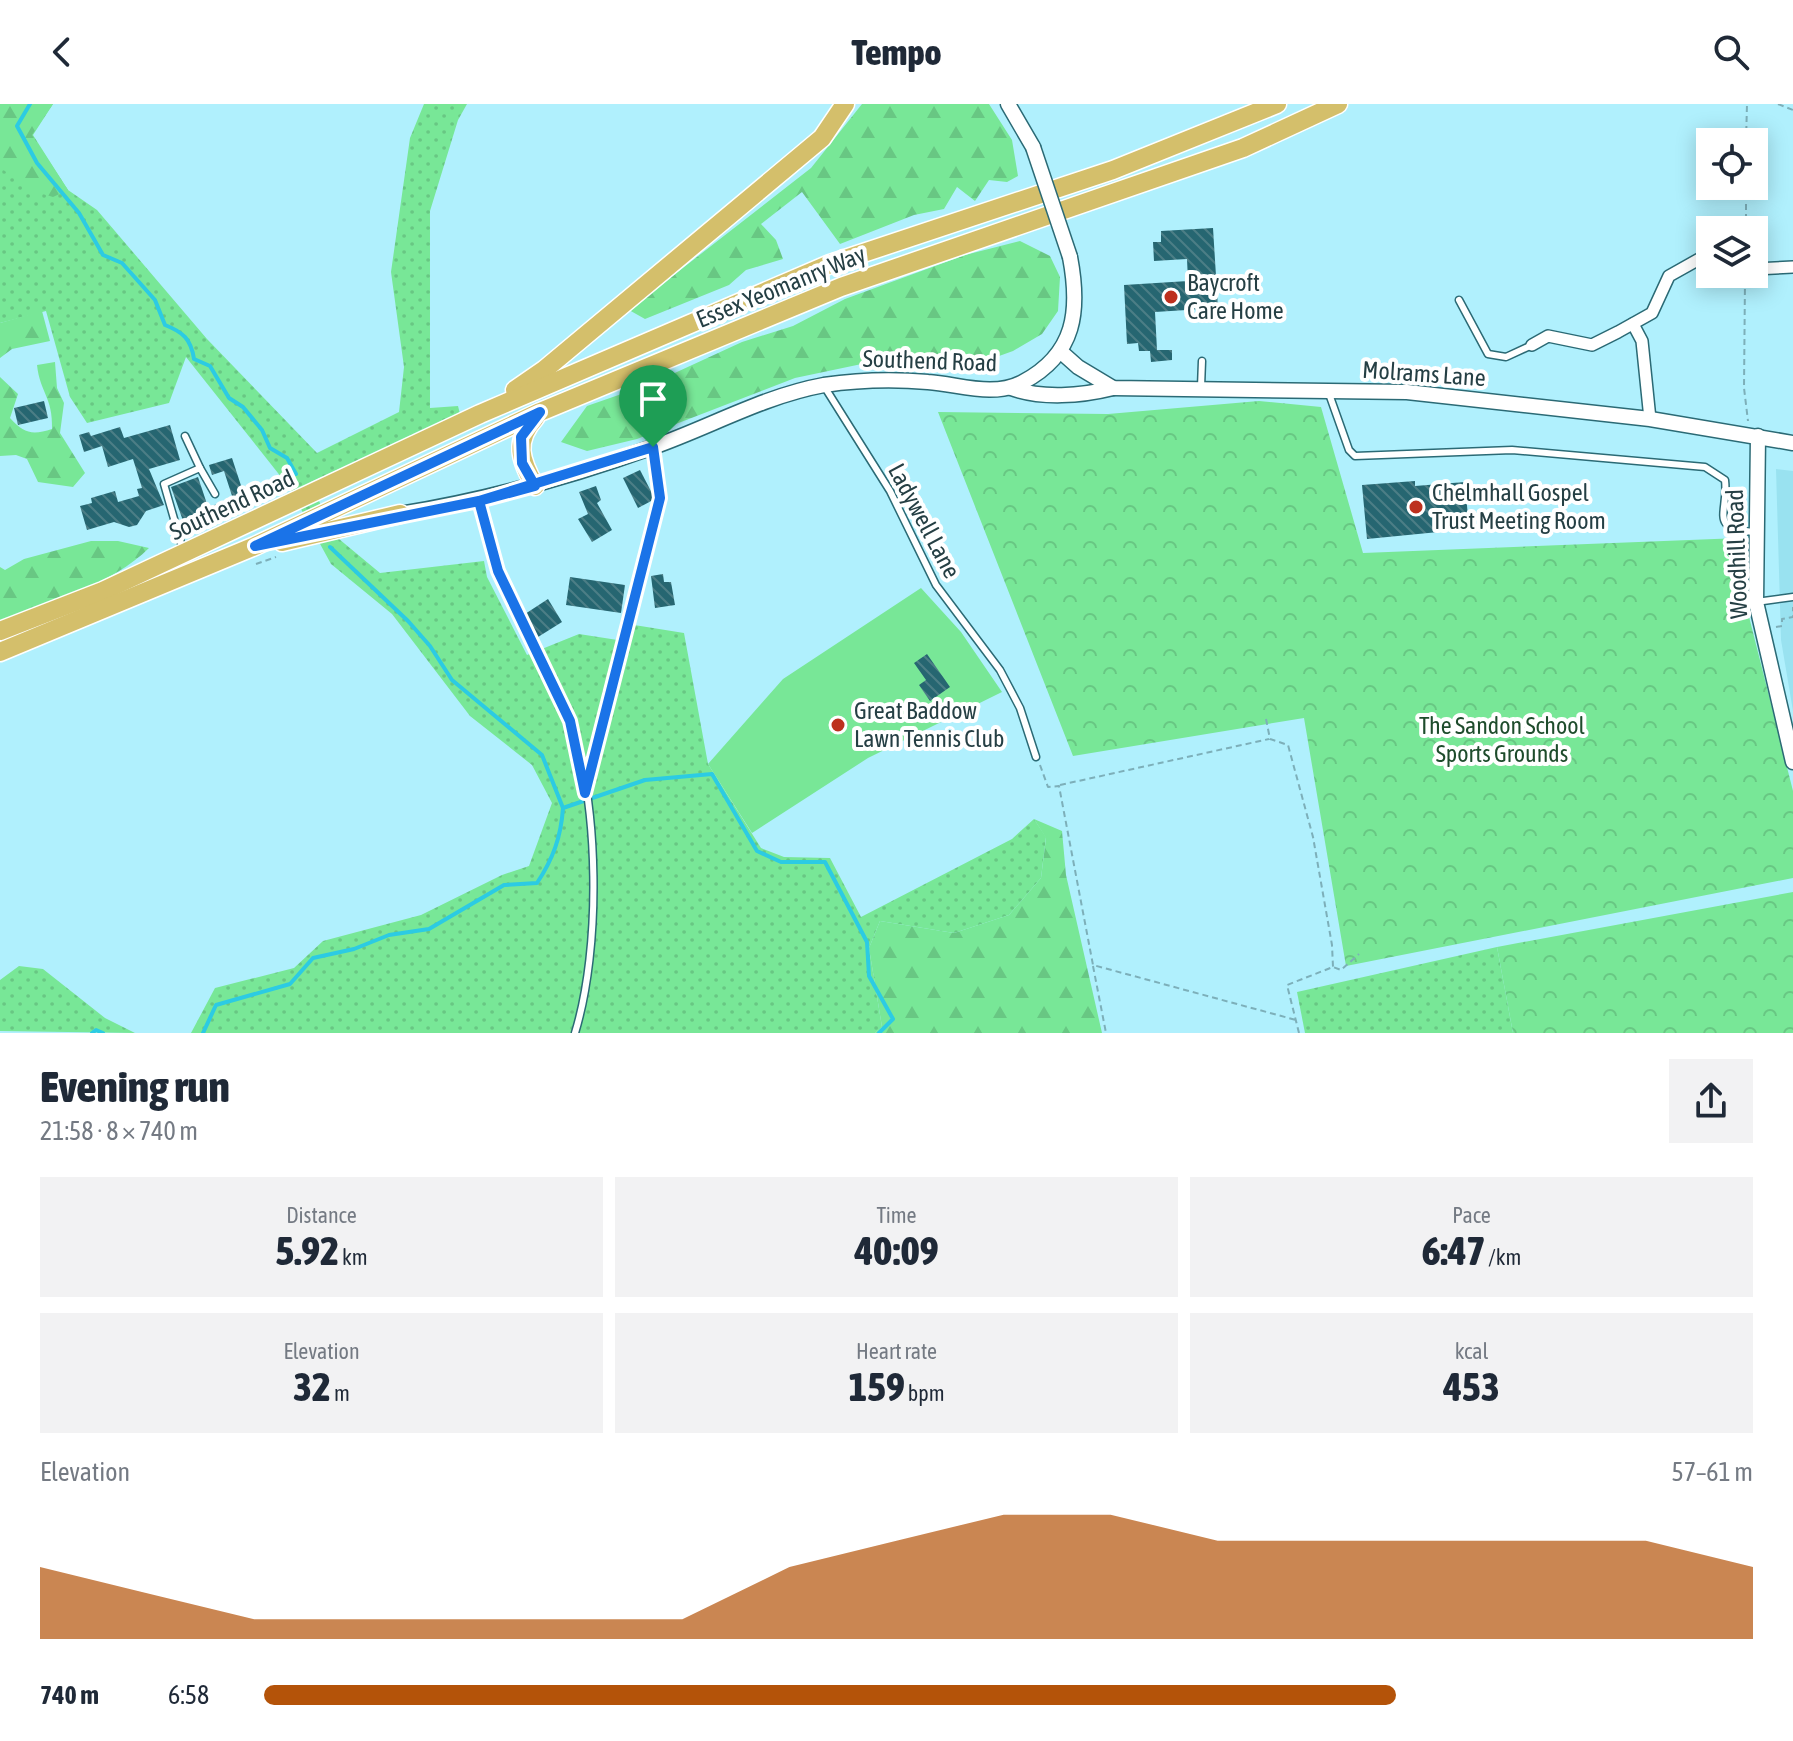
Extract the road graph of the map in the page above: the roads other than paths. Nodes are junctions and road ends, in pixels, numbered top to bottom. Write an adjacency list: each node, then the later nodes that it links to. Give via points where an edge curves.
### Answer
1 (845, 104): 19 (main road, via 822,138 544,370)
2 (1008, 104): 11 (street, Southend Road, bridge, via 1033,147 1070,257 1076,310)
3 (1277, 104): 19 (main road, Essex Yeomanry Way, via 1113,170 830,264)
4 (1338, 104): 18 (main road, Essex Yeomanry Way, via 1243,148 841,287)
5 (1696, 261): 9 (street, via 1669,276 1652,313)
6 (1793, 267): 7 (street)
7 (1768, 270)
8 (1459, 300): 10 (lane, via 1488,354 1506,357)
9 (1633, 324): 10 (street, via 1592,345 1548,336); 20 (street, via 1642,341)
10 (1532, 345)
11 (1060, 351): 15 (street, Southend Road); 16 (street)
12 (1202, 361): 14 (lane)
13 (824, 386): 15 (street, Southend Road, via 902,381); 25 (street, Southend Road, via 777,396 653,447); 36 (lane, Ladywell Lane, via 890,491 936,585 1000,670)
14 (1201, 387): 16 (street, Molrams Lane); 17 (street, Molrams Lane)
15 (1011, 388): 16 (street, Molrams Lane, via 1027,394)
16 (1113, 388)
17 (1328, 390): 20 (street, Molrams Lane, via 1407,392); 29 (lane, via 1355,456 1512,450 1705,467 1725,480 1721,516 1726,525)
18 (540, 412): 25 (main road, via 521,437 522,463); 30 (main road, Essex Yeomanry Way)
19 (480, 414): 31 (main road, Southend Road)
20 (1650, 419): 21 (street, Molrams Lane)
21 (1754, 432): 23 (street, Molrams Lane); 29 (street, Woodhill Road)
22 (185, 436): 24 (lane)
23 (1793, 443)
24 (200, 468): 26 (lane); 31 (lane, via 168,480 162,488)
25 (535, 486): 27 (street, Southend Road)
26 (215, 494)
27 (479, 501): 28 (street, Southend Road); 38 (lane, via 498,571 570,721 585,793 593,873 591,930)
28 (400, 510): 30 (main road)
29 (1755, 532): 33 (street, Woodhill Road)
30 (255, 546): 35 (main road, Southend Road)
31 (184, 554): 34 (main road, Southend Road)
32 (1793, 600): 33 (lane)
33 (1756, 602): 37 (street, Woodhill Road)
34 (0, 631)
35 (0, 652)
36 (1036, 757)
37 (1793, 762)
38 (575, 1033)

